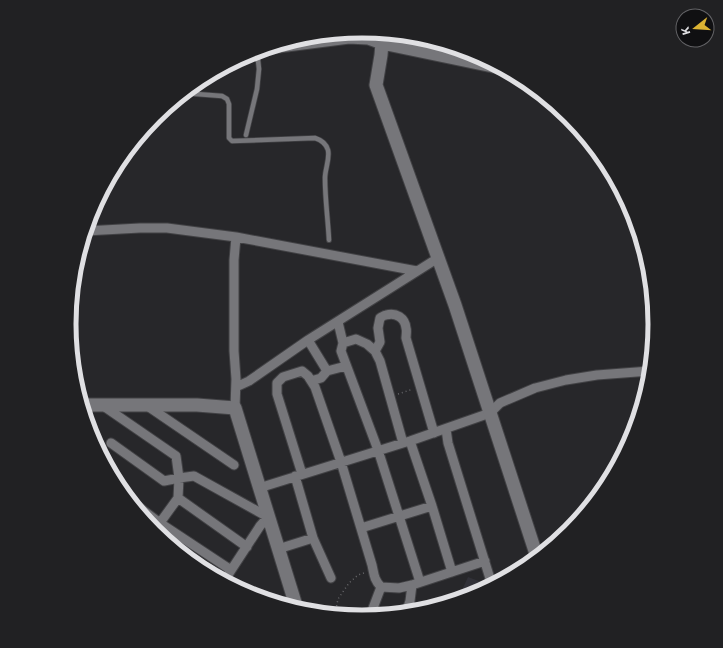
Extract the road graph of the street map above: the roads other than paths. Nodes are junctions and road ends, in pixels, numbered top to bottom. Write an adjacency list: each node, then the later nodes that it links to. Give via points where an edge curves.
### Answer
1 (369, 38): 2 (street)
2 (382, 43): 4 (street); 10 (street, via 376,85)
3 (258, 58): 6 (lane, via 257,89)
4 (479, 63)
5 (192, 94): 9 (lane, via 222,96 226,99 229,104 229,138 232,141 315,138 325,144 328,154 325,177)
6 (246, 135)
7 (91, 231): 8 (street, via 166,228)
8 (236, 237): 11 (street); 20 (street)
9 (329, 240)
10 (438, 258): 11 (street); 25 (street)
11 (417, 271): 12 (street)
12 (338, 322): 13 (street); 14 (street)
13 (308, 340): 17 (street); 20 (street, via 249,381)
14 (343, 343): 15 (street, via 356,339); 16 (street, via 341,351)
15 (375, 351): 27 (street, via 380,342 380,318 394,314 401,316); 28 (street)
16 (346, 366): 17 (street); 30 (street)
17 (326, 371): 19 (street, via 321,378)
18 (643, 372): 25 (street, via 597,375 535,388 500,403)
19 (311, 381): 31 (street); 33 (street, via 302,371 283,377 277,383)
20 (236, 387): 24 (street)
21 (87, 405): 22 (street)
22 (102, 405): 23 (street); 34 (street, via 176,456)
23 (146, 405): 24 (street); 32 (street)
24 (235, 408): 35 (street)
25 (490, 414): 26 (street); 46 (street)
26 (446, 429): 27 (street); 47 (street, via 448,443)
27 (434, 433): 28 (street)
28 (406, 442): 30 (street); 37 (street)
29 (111, 443): 34 (street, via 164,481)
30 (378, 450): 31 (street); 39 (street)
31 (341, 462): 33 (street); 42 (street)
32 (234, 465)
33 (298, 475): 35 (street); 43 (street)
34 (179, 478): 36 (street); 40 (street, via 194,476)
35 (259, 488): 40 (street)
36 (178, 498): 41 (street); 44 (street)
37 (432, 506): 39 (street); 49 (street)
38 (145, 512): 41 (street)
39 (399, 516): 42 (street); 53 (street)
40 (268, 517): 44 (street); 45 (street)
41 (160, 523): 48 (street)
42 (361, 528): 54 (street, via 374,578)
43 (313, 538): 45 (street); 51 (street)
44 (247, 548): 48 (street)
45 (278, 549): 55 (street)
46 (535, 552)
47 (485, 562): 49 (street); 52 (street)
48 (231, 570): 50 (street)
49 (452, 572): 53 (street)
50 (227, 577)
51 (331, 578)
52 (490, 580)
53 (416, 584): 54 (street, via 399,588); 56 (street)
54 (381, 587): 57 (street)
55 (295, 602)
56 (408, 606)
57 (372, 609)

